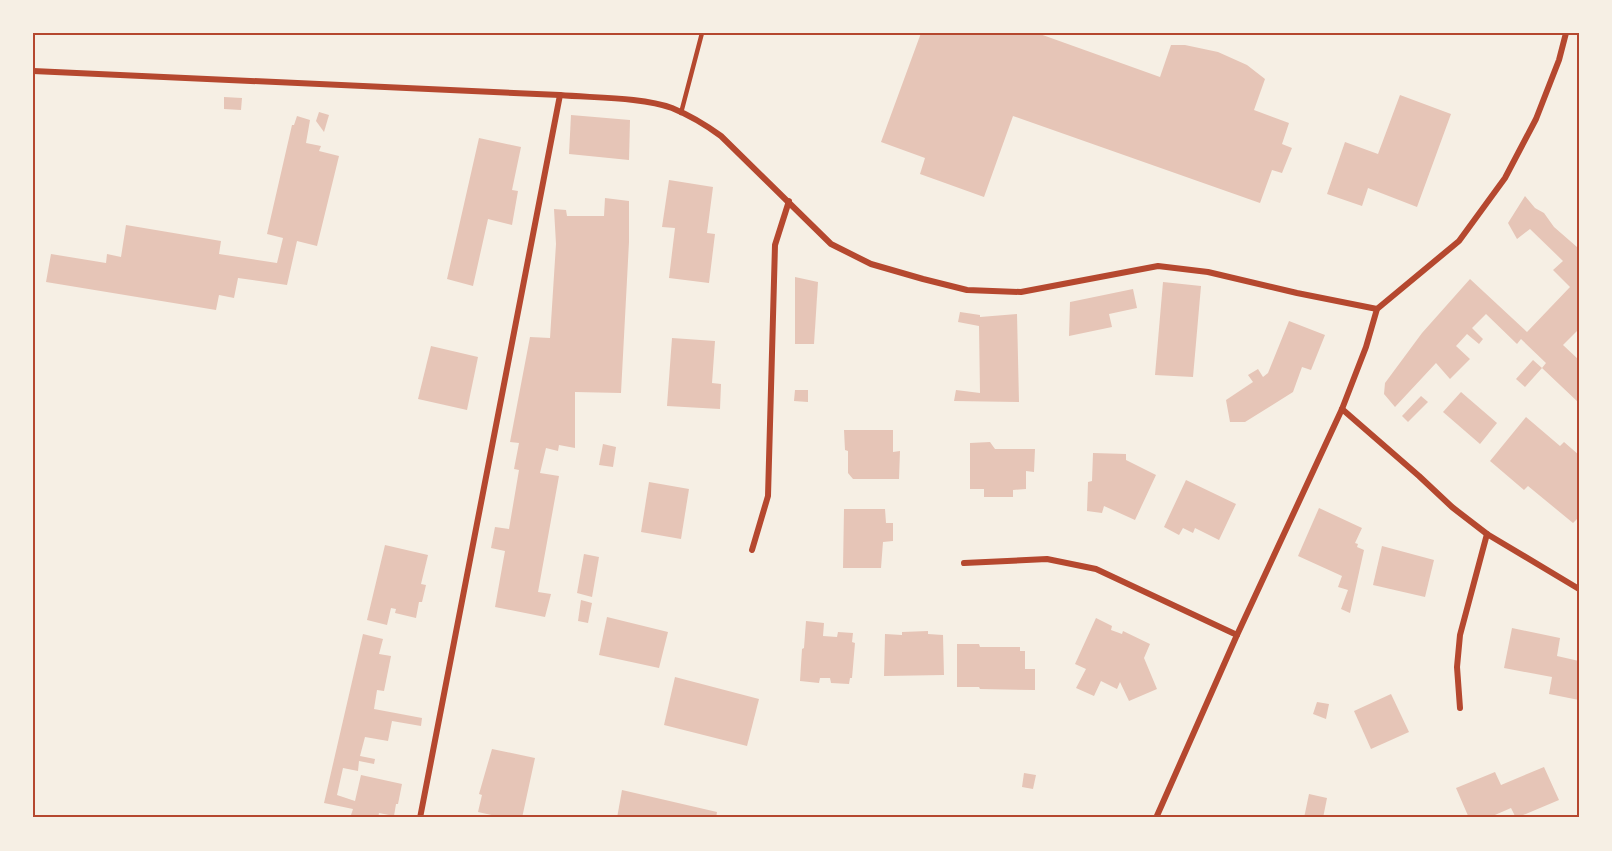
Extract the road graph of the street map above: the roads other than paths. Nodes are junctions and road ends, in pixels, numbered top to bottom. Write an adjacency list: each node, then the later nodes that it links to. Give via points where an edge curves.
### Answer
1 (702, 33): 5 (lane)
2 (1566, 33): 7 (street, via 1536,119 1505,178 1459,241)
3 (33, 71): 4 (street)
4 (560, 95): 5 (street, via 637,101); 15 (street)
5 (681, 113): 6 (street, via 721,136)
6 (789, 201): 7 (street, via 831,244 871,264 967,290 1021,292 1158,266 1208,272); 10 (street, via 775,245 768,496)
7 (1377, 309): 8 (street)
8 (1342, 409): 9 (street); 13 (street)
9 (1487, 534): 12 (street); 14 (street, via 1460,635)
10 (752, 550)
11 (964, 563): 13 (street, via 1047,559 1096,569)
12 (1579, 589)
13 (1237, 635): 16 (street)
14 (1460, 708)
15 (420, 818)
16 (1156, 818)

